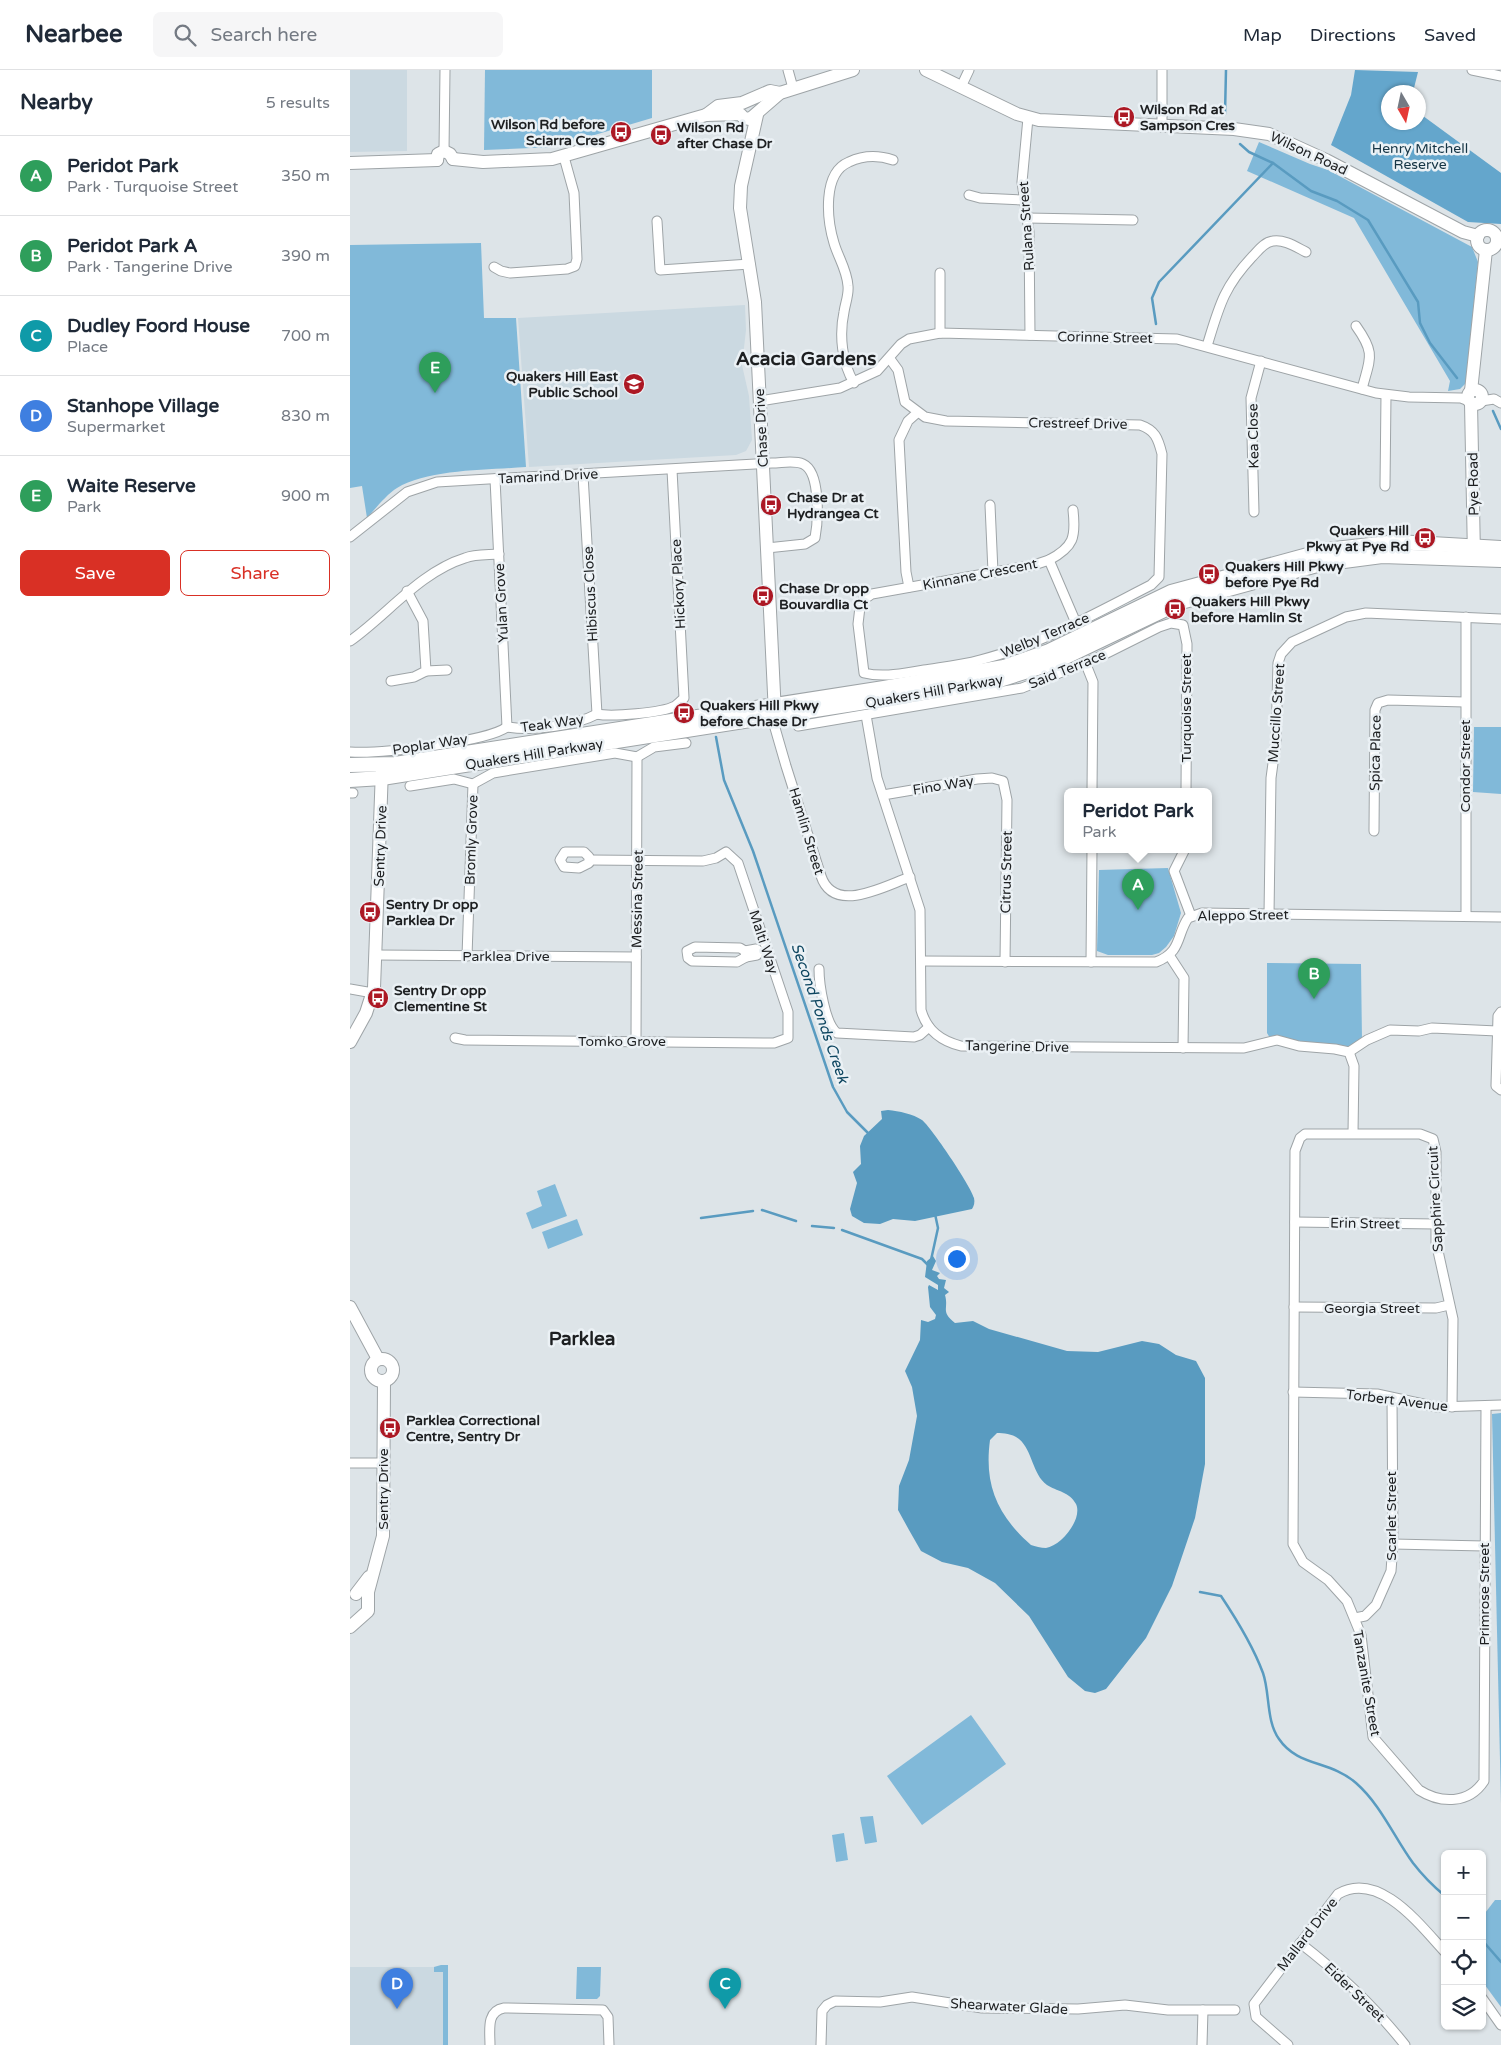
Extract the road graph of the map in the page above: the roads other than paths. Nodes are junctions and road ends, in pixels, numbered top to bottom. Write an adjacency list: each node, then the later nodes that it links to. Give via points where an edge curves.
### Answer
1 (445, 70): 17 (street)
2 (788, 70): 10 (street)
3 (853, 70): 10 (street)
4 (926, 70): 9 (street, Wilson Road)
5 (969, 70): 9 (street)
6 (1162, 70): 15 (street)
7 (1472, 70): 8 (street)
8 (1501, 76)
9 (961, 87): 14 (street, Wilson Road)
10 (793, 88): 11 (street)
11 (780, 93): 12 (street, via 770,91); 13 (street)
12 (744, 109): 13 (street, via 756,104); 16 (street, Chase Drive); 18 (street, via 718,106 706,115)
13 (758, 113): 16 (street, Chase Drive)
14 (1028, 118): 15 (street, Wilson Road, via 1065,123); 22 (street, Rulana Street)
15 (1162, 126): 26 (street, Wilson Road, via 1269,134 1463,232)
16 (750, 142): 30 (street, Chase Drive, via 740,208)
17 (445, 157): 18 (street, via 483,162 541,161); 20 (street)
18 (564, 157): 31 (street, via 574,193 577,258 574,266 510,273)
19 (893, 160): 39 (street, via 883,156 856,159 844,164 831,184 832,234 848,289 842,323 844,355)
20 (350, 163)
21 (969, 195): 22 (street)
22 (1023, 200): 23 (street, Rulana Street)
23 (1027, 218): 24 (street); 35 (street, Rulana Street)
24 (1133, 220)
25 (657, 221): 30 (street, via 660,270)
26 (1478, 236): 27 (street, via 1486,231); 28 (street, via 1479,245)
27 (1499, 236): 28 (street, via 1495,246)
28 (1486, 250): 42 (street, Pye Road, via 1476,329)
29 (1306, 252): 36 (street, via 1280,240 1265,244 1227,288)
30 (750, 264): 43 (street, Chase Drive)
31 (494, 267)
32 (940, 273): 34 (street)
33 (1356, 326): 40 (street, via 1371,352)
34 (940, 333): 35 (street, Corinne Street); 37 (street, Corinne Street, via 909,339 895,350)
35 (1030, 335): 36 (street, Corinne Street, via 1168,338)
36 (1207, 346): 38 (street, Corinne Street)
37 (890, 359): 39 (street, Corinne Street, via 878,371); 45 (street, via 898,370 905,402)
38 (1261, 361): 40 (street, Corinne Street); 53 (street, Kea Close, via 1252,398)
39 (854, 383): 43 (street, Corinne Street)
40 (1362, 389): 41 (street, Corinne Street)
41 (1386, 395): 42 (street, Corinne Street); 50 (street)
42 (1475, 397): 44 (street, Corinne Street); 57 (street, Pye Road)
43 (760, 401): 46 (street, Chase Drive)
44 (1501, 403)
45 (918, 413): 62 (street, Crestreef Drive, via 946,420 1140,425 1149,428 1156,434 1162,454); 63 (street, Kinnane Crescent, via 908,422 899,440)
46 (763, 465): 47 (street, Tamarind Drive); 55 (street, Chase Drive); 55 (street, Tamarind Drive, via 798,463 810,469 816,491 815,538 806,544)
47 (672, 470): 48 (street, Tamarind Drive); 76 (street, Hickory Place, via 684,698 675,706 622,715)
48 (583, 475): 49 (street, Tamarind Drive); 76 (street, Hibiscus Close)
49 (496, 478): 54 (street, Tamarind Drive, via 420,486 395,500); 58 (street, Yulan Grove)
50 (1385, 486)
51 (990, 505): 61 (street)
52 (1073, 510): 59 (street, Kinnane Crescent, via 1075,528 1071,544)
53 (1254, 512)
54 (350, 537)
55 (767, 548): 75 (street, Chase Drive)
56 (1501, 548): 57 (main road, Quakers Hill Parkway)
57 (1474, 552): 60 (main road, Quakers Hill Parkway); 75 (main road, Quakers Hill Parkway, via 1382,556 1321,564 1181,602 1053,663 993,682)
58 (499, 554): 64 (street, via 466,557 453,562); 79 (street, Yulan Grove)
59 (1049, 560): 61 (street, Kinnane Crescent); 67 (street)
60 (1501, 560)
61 (993, 572): 63 (street, Kinnane Crescent)
62 (1159, 577): 67 (street, Welby Terrace, via 1151,585)
63 (909, 587): 67 (street, Welby Terrace, via 872,594 863,600 858,624 864,673 894,675 981,660 1025,646)
64 (407, 591): 69 (street, via 376,622); 72 (street, via 423,621)
65 (1466, 617): 66 (street, Muccillo Street); 74 (street, Condor Street); 98 (street, Muccillo Street, via 1366,613 1346,617 1292,642 1281,654 1271,778)
66 (1501, 619)
67 (1076, 623)
68 (1183, 625): 70 (street, Said Terrace, via 1171,623 1160,627); 90 (street, Turquoise Street, via 1187,644)
69 (350, 641)
70 (1085, 662): 77 (street, Said Terrace, via 1022,688); 89 (street, via 1093,682)
71 (447, 670): 72 (street)
72 (426, 671): 73 (street, via 414,677)
73 (391, 680)
74 (1465, 702): 92 (street, Spica Place, via 1388,700 1378,703 1375,710); 100 (street, Condor Street)
75 (774, 710): 84 (main road, Quakers Hill Parkway); 97 (street, Hamlin Street, via 786,766 820,876 828,889 839,896 850,897)
76 (597, 714): 79 (street, Teak Way, via 587,720 532,728)
77 (866, 715): 78 (street, Said Terrace); 91 (street, via 875,772)
78 (798, 726)
79 (507, 727): 81 (street, Poplar Way, via 499,733 443,743 388,751)
80 (686, 743): 82 (street, via 654,747)
81 (350, 752)
82 (637, 756): 86 (street, via 615,753 492,773); 96 (street, Messina Street)
83 (350, 765): 84 (main road, Quakers Hill Parkway)
84 (382, 771): 88 (main road, Quakers Hill Parkway); 104 (street, Sentry Drive)
85 (1003, 781): 91 (street, Fino Way, via 977,779); 109 (street, Citrus Street, via 1007,800)
86 (473, 784): 87 (street, via 454,779); 106 (street, Bromly Grove)
87 (410, 786)
88 (351, 788)
89 (1092, 788)
90 (1186, 788)
91 (883, 795): 97 (street)
92 (1374, 831)
93 (1092, 853): 110 (street)
94 (1183, 853): 99 (street, via 1174,871)
95 (590, 860): 96 (street)
96 (637, 860): 102 (street, Malti Way, via 708,860 726,852 738,863); 107 (street, Messina Street)
97 (910, 877): 108 (street, via 921,915)
98 (1269, 914): 99 (street, Aleppo Street, via 1202,913); 100 (street, Aleppo Street)
99 (1191, 916): 105 (street, Aleppo Street, via 1180,941)
100 (1466, 916): 101 (street, Aleppo Street)
101 (1501, 917)
102 (763, 950): 103 (street, via 756,949); 118 (street, Malti Way, via 788,1012)
103 (746, 954): 103 (street, via 737,962 696,961 688,958 687,953 696,947 737,947)
104 (376, 955): 106 (street, Parklea Drive); 113 (street, Sentry Drive)
105 (1169, 955): 110 (street, via 1148,963); 121 (street, via 1184,978)
106 (467, 956): 107 (street, Parklea Drive)
107 (636, 957): 120 (street, Messina Street)
108 (921, 962): 109 (street); 115 (street, via 922,1010)
109 (1005, 962): 110 (street)
110 (1091, 962)
111 (819, 969): 115 (street, via 820,986 837,1033 914,1037)
112 (350, 989): 113 (street)
113 (373, 993): 119 (street, Sentry Drive)
114 (1501, 1012): 116 (street)
115 (929, 1027): 121 (street, Tangerine Drive, via 938,1036 961,1046)
116 (1497, 1031): 122 (street, via 1390,1030); 123 (street)
117 (455, 1038): 120 (street, Tomko Grove)
118 (788, 1038): 120 (street, Tomko Grove, via 774,1043)
119 (350, 1042)
120 (636, 1042)
121 (1183, 1048): 122 (street, Tangerine Drive, via 1252,1048 1277,1040 1308,1048)
122 (1349, 1052): 124 (street, via 1354,1066)
123 (1499, 1088)
124 (1353, 1133): 125 (street, Sapphire Circuit, via 1311,1133 1300,1138 1295,1151); 126 (street, Sapphire Circuit, via 1420,1134 1432,1139 1436,1152)
125 (1295, 1222): 126 (street, Erin Street); 129 (street, Sapphire Circuit)
126 (1436, 1224): 127 (street, Sapphire Circuit, via 1437,1252)
127 (1449, 1305): 129 (street, Georgia Street, via 1436,1308); 133 (street, Sapphire Circuit, via 1453,1330)
128 (350, 1307): 136 (street, Sentry Drive, via 378,1359 385,1359 392,1365 392,1374 384,1381)
129 (1294, 1307): 130 (street, Sapphire Circuit)
130 (1294, 1392): 131 (street, Torbert Avenue, via 1362,1393); 143 (street, Tanzanite Street, via 1293,1544 1303,1562 1336,1586)
131 (1392, 1398): 133 (street, Torbert Avenue, via 1423,1406); 137 (street, Scarlet Street)
132 (1501, 1405): 134 (street, Torbert Avenue)
133 (1452, 1407): 134 (street, Torbert Avenue)
134 (1486, 1407): 138 (street, Primrose Street)
135 (350, 1463): 136 (street)
136 (383, 1463): 139 (street, Sentry Drive, via 383,1536)
137 (1393, 1544): 138 (street); 143 (street, Scarlet Street, via 1384,1591 1365,1616)
138 (1484, 1546): 145 (street, Primrose Street)
139 (376, 1567): 140 (street, Sentry Drive); 141 (street, Sentry Drive, via 368,1592)
140 (352, 1595): 141 (street, via 366,1598)
141 (369, 1604): 142 (street, via 368,1611)
142 (356, 1615): 144 (street)
143 (1355, 1618): 145 (street, Tanzanite Street, via 1361,1635 1372,1727 1377,1742 1407,1778 1428,1796 1450,1799 1469,1796 1477,1792)
144 (350, 1627)
145 (1484, 1782)
146 (1300, 1943): 147 (street, Mallard Drive, via 1338,1894 1350,1888 1363,1887 1386,1896); 156 (street, Mallard Drive, via 1256,2000 1253,2010 1259,2020); 157 (street, Eider Street, via 1336,1970)
147 (1441, 1948)
148 (1486, 2004): 151 (street)
149 (1203, 2010): 150 (street, Shearwater Glade); 154 (street, Shearwater Glade, via 1125,2005 1078,2009 982,2008 912,1996 880,2002 835,2001 826,2005 822,2012); 155 (street)
150 (1235, 2010)
151 (1501, 2025)
152 (490, 2045): 153 (street, via 491,2017 501,2008 596,2008 606,2012)
153 (609, 2045)
154 (821, 2045)
155 (1202, 2045)
156 (1288, 2045)
157 (1405, 2045)

